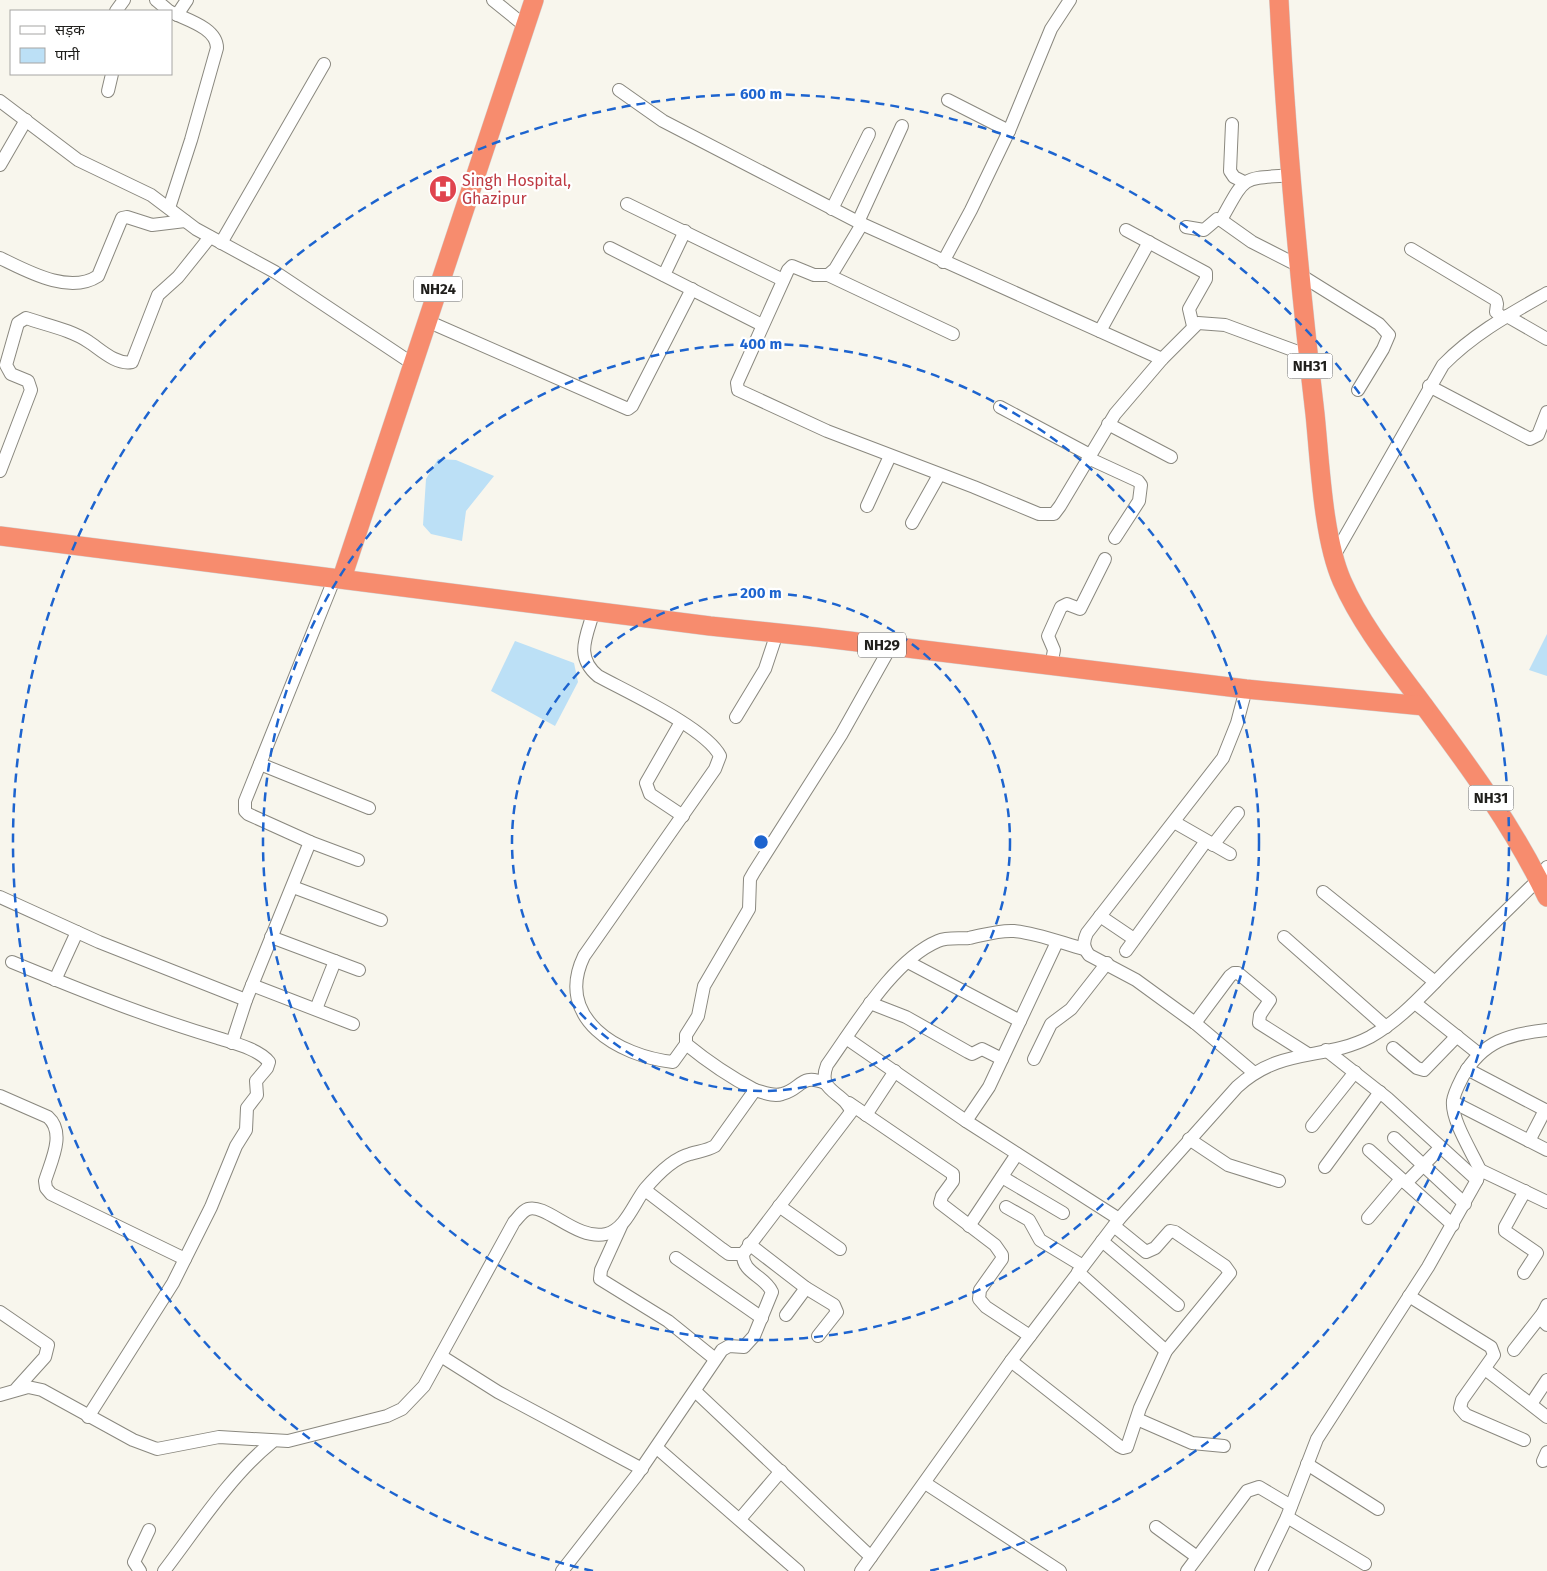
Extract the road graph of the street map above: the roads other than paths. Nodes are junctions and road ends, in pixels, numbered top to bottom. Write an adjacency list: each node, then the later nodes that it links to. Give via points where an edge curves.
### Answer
1 (156, 0): 7 (street)
2 (186, 0): 8 (street)
3 (493, 0): 9 (street)
4 (534, 0): 9 (highway, NH24)
5 (1070, 0): 19 (street, via 1051,29)
6 (1280, 0): 22 (highway, NH31)
7 (168, 10)
8 (172, 13): 25 (street, via 209,32 215,37 217,48)
9 (525, 26): 46 (highway, NH24)
10 (324, 64): 33 (street)
11 (112, 75): 12 (street)
12 (108, 90)
13 (619, 90): 26 (street, via 663,121)
14 (948, 100): 19 (street)
15 (0, 101): 16 (street)
16 (26, 120): 21 (street); 25 (street, via 78,160 151,195)
17 (1232, 124): 23 (street, via 1230,171)
18 (902, 126): 29 (street)
19 (1009, 131): 38 (street)
20 (868, 134): 26 (street)
21 (0, 165)
22 (1292, 175): 23 (street, via 1252,178); 39 (highway, NH31)
23 (1244, 182): 27 (street)
24 (626, 204): 32 (street)
25 (169, 208): 28 (street)
26 (832, 209): 29 (street)
27 (1221, 220): 30 (street, via 1217,219 1204,230); 39 (street)
28 (185, 221): 33 (street); 37 (street, via 152,225 122,218 98,276 80,283 56,281)
29 (860, 223): 38 (street); 41 (street, via 835,269)
30 (1186, 227)
31 (1126, 230): 34 (street)
32 (685, 231): 40 (street); 42 (street)
33 (215, 240): 54 (street, via 275,272); 63 (street, via 158,295 132,362 106,354 80,337 26,318 18,323 6,365 11,374 28,381 31,390)
34 (1149, 242): 48 (street, via 1206,272 1190,309); 49 (street)
35 (610, 248): 40 (street)
36 (1411, 249): 45 (street, via 1496,300 1496,312)
37 (0, 258)
38 (943, 262): 49 (street)
39 (1301, 271): 52 (highway, NH31); 56 (street, via 1379,324 1389,335)
40 (664, 275): 43 (street)
41 (828, 275): 42 (street, via 814,275 792,266); 50 (street)
42 (783, 280): 47 (street)
43 (692, 289): 46 (street, via 641,390 628,409); 47 (street)
44 (1547, 293): 45 (street)
45 (1505, 317): 51 (street); 55 (street, via 1460,348)
46 (427, 321): 54 (highway, NH24)
47 (762, 325): 60 (street, via 737,383 738,390)
48 (1193, 326): 52 (street, via 1203,322 1225,325); 53 (street)
49 (1100, 331): 53 (street)
50 (953, 334)
51 (1547, 339)
52 (1309, 356): 69 (highway, NH31)
53 (1162, 359): 59 (street)
54 (413, 364): 71 (highway, NH24)
55 (1429, 386): 58 (street, via 1530,439 1538,435); 69 (street)
56 (1358, 390)
57 (1000, 408): 61 (street)
58 (1547, 412)
59 (1108, 424): 61 (street); 62 (street)
60 (890, 456): 64 (street); 65 (street)
61 (1089, 457): 64 (street, via 1060,506 1054,514 1047,516); 68 (street, via 1141,485 1139,501)
62 (1171, 457)
63 (0, 471)
64 (939, 475): 66 (street)
65 (867, 506)
66 (912, 523)
67 (0, 536): 71 (highway)
68 (1115, 538)
69 (1334, 556): 77 (highway, NH31, via 1350,598)
70 (1105, 559): 75 (street, via 1080,609 1067,604 1061,607 1048,636 1054,650)
71 (338, 578): 72 (highway, NH29); 80 (street)
72 (594, 610): 73 (highway, NH29); 79 (street, via 584,649 590,670)
73 (778, 633): 74 (highway, NH29); 78 (street, via 765,669)
74 (891, 646): 75 (highway, NH29); 123 (street, via 841,734 754,872 750,880 748,909 704,986 698,1016 686,1034)
75 (1051, 666): 76 (highway, NH29)
76 (1246, 689): 77 (highway, NH29); 84 (street, via 1223,758)
77 (1424, 706): 89 (highway, NH31)
78 (736, 718)
79 (681, 722): 83 (street, via 646,783 650,794); 83 (street, via 708,742 720,756 715,769)
80 (260, 764): 81 (street); 85 (street, via 245,801 245,811)
81 (369, 808)
82 (1238, 813): 86 (street)
83 (683, 816): 123 (street, via 594,940 577,970 575,981 584,1016 599,1033 622,1047 673,1062)
84 (1174, 822): 86 (street); 94 (street)
85 (310, 842): 88 (street); 90 (street)
86 (1209, 843): 87 (street); 99 (street)
87 (1230, 854)
88 (358, 860)
89 (1543, 873): 93 (highway, NH31); 109 (street)
90 (293, 887): 95 (street); 98 (street)
91 (1324, 892): 109 (street)
92 (0, 897): 96 (street)
93 (1547, 897)
94 (1100, 916): 99 (street); 101 (street, via 1086,933)
95 (381, 920)
96 (76, 932): 108 (street); 111 (street)
97 (1284, 936): 118 (street)
98 (271, 938): 103 (street); 110 (street)
99 (1134, 939): 102 (street)
100 (1056, 942): 101 (street); 105 (street, via 1000,931 941,940 925,947); 115 (street)
101 (1084, 948): 106 (street, via 1089,955)
102 (1126, 950)
103 (335, 961): 107 (street); 114 (street)
104 (12, 962): 108 (street)
105 (908, 962): 113 (street); 115 (street)
106 (1107, 963): 116 (street); 129 (street, via 1071,1009 1051,1024)
107 (359, 970)
108 (55, 980): 122 (street, via 141,1014)
109 (1435, 982): 112 (street)
110 (252, 985): 111 (street); 114 (street)
111 (246, 1000): 122 (street)
112 (1415, 1002): 118 (street); 120 (street)
113 (870, 1003): 121 (street); 128 (street, via 906,1017 972,1054 982,1049)
114 (316, 1010): 117 (street)
115 (1020, 1021): 128 (street)
116 (1195, 1023): 126 (street, via 1230,976 1238,973 1270,1000 1260,1015 1259,1023); 132 (street)
117 (354, 1024)
118 (1386, 1027): 125 (street, via 1368,1038)
119 (1547, 1030): 127 (street, via 1509,1037 1492,1043)
120 (1456, 1036): 124 (street, via 1424,1070); 127 (street)
121 (846, 1038): 131 (street); 134 (street, via 827,1065 823,1074)
122 (232, 1043): 173 (street, via 262,1055 269,1062 258,1077 257,1095 245,1112 246,1130)
123 (686, 1044): 135 (street, via 722,1073)
124 (1393, 1048)
125 (1326, 1050): 126 (street); 133 (street)
126 (1308, 1054): 132 (street, via 1283,1059)
127 (1479, 1054): 130 (street)
128 (1002, 1059): 142 (street, via 989,1087)
129 (1034, 1059)
130 (1467, 1070): 138 (street); 140 (street)
131 (895, 1071): 141 (street); 142 (street)
132 (1253, 1072): 145 (street)
133 (1355, 1072): 136 (street); 143 (street)
134 (825, 1083): 135 (street, via 808,1079 790,1092 776,1096); 139 (street)
135 (755, 1090): 157 (street, via 715,1146 708,1151 682,1157)
136 (1380, 1092): 147 (street); 152 (street)
137 (0, 1096): 173 (street, via 54,1123 57,1138 45,1181 51,1194)
138 (1453, 1102): 146 (street); 153 (street, via 1456,1119)
139 (849, 1103): 141 (street); 161 (street, via 851,1112 847,1120)
140 (1546, 1110): 146 (street)
141 (866, 1115): 168 (street, via 953,1174 954,1181 940,1203)
142 (966, 1121): 150 (street)
143 (1312, 1126)
144 (1394, 1138): 151 (street)
145 (1189, 1139): 155 (street, via 1228,1165); 165 (street)
146 (1529, 1141): 149 (street)
147 (1440, 1148): 151 (street); 153 (street)
148 (1369, 1150): 156 (street)
149 (1547, 1150)
150 (1017, 1154): 154 (street); 165 (street)
151 (1423, 1165): 156 (street); 160 (street)
152 (1325, 1167)
153 (1479, 1175): 158 (street); 160 (street)
154 (1002, 1177): 163 (street); 168 (street)
155 (1279, 1181)
156 (1403, 1181): 164 (street); 167 (street)
157 (644, 1190): 166 (street); 170 (street, via 729,1254)
158 (1525, 1191): 159 (street); 175 (street, via 1504,1231 1536,1254)
159 (1547, 1202)
160 (1465, 1204): 167 (street)
161 (779, 1206): 170 (street); 171 (street)
162 (1006, 1207): 174 (street, via 1029,1220 1040,1240)
163 (1063, 1213)
164 (1368, 1218)
165 (1116, 1222): 169 (street); 186 (street, via 1146,1252 1155,1248 1170,1232 1175,1232 1225,1266 1230,1273)
166 (621, 1225): 187 (street, via 605,1235 590,1235 540,1210 530,1208 522,1213 514,1222); 188 (street, via 600,1279 668,1321)
167 (1453, 1225): 177 (street)
168 (970, 1226): 184 (street, via 1002,1254 1002,1259 980,1290 979,1299)
169 (1102, 1241): 174 (street); 178 (street)
170 (746, 1249): 176 (street); 182 (street, via 742,1262 772,1292)
171 (840, 1249)
172 (676, 1258): 182 (street)
173 (185, 1259): 196 (street, via 142,1336)
174 (1080, 1269): 184 (street); 186 (street)
175 (1524, 1273)
176 (806, 1288): 181 (street); 183 (street, via 837,1309)
177 (1410, 1296): 190 (street, via 1491,1347 1494,1355); 203 (street, via 1328,1419)
178 (1178, 1305)
179 (0, 1312): 192 (street, via 48,1345 45,1356)
180 (1545, 1314): 185 (street)
181 (786, 1315)
182 (762, 1318): 188 (street, via 750,1342 744,1347 729,1346)
183 (818, 1336)
184 (1030, 1336): 189 (street)
185 (1514, 1350)
186 (1166, 1351): 198 (street)
187 (441, 1356): 200 (street, via 424,1386 402,1409 387,1416 296,1440); 204 (street, via 498,1392)
188 (715, 1359): 193 (street)
189 (1011, 1361): 198 (street, via 1123,1448 1130,1443); 206 (street)
190 (1485, 1369): 195 (street); 199 (street, via 1462,1400 1462,1412)
191 (1547, 1380): 195 (street)
192 (17, 1388): 194 (street); 196 (street, via 42,1390)
193 (695, 1391): 202 (street); 205 (street)
194 (0, 1395)
195 (1531, 1404): 197 (street)
196 (88, 1417): 200 (street, via 140,1444 157,1449 220,1437)
197 (1547, 1417)
198 (1137, 1419): 201 (street, via 1192,1443)
199 (1524, 1440)
200 (272, 1442): 217 (street, via 238,1476)
201 (1224, 1446)
202 (657, 1448): 204 (street); 209 (street)
203 (1307, 1464): 207 (street); 208 (street)
204 (642, 1469): 218 (street)
205 (781, 1471): 209 (street); 212 (street)
206 (925, 1483): 212 (street); 221 (street)
207 (1378, 1510)
208 (1289, 1511): 213 (street, via 1259,1487 1253,1488 1241,1497); 214 (street); 215 (street)
209 (740, 1519): 219 (street)
210 (1156, 1527): 213 (street)
211 (150, 1530): 216 (street, via 134,1562)
212 (871, 1557): 220 (street)
213 (1197, 1557): 222 (street)
214 (1365, 1564)
215 (1264, 1570)
216 (140, 1571)
217 (164, 1571)
218 (562, 1571)
219 (798, 1571)
220 (861, 1571)
221 (1060, 1571)
222 (1187, 1571)

